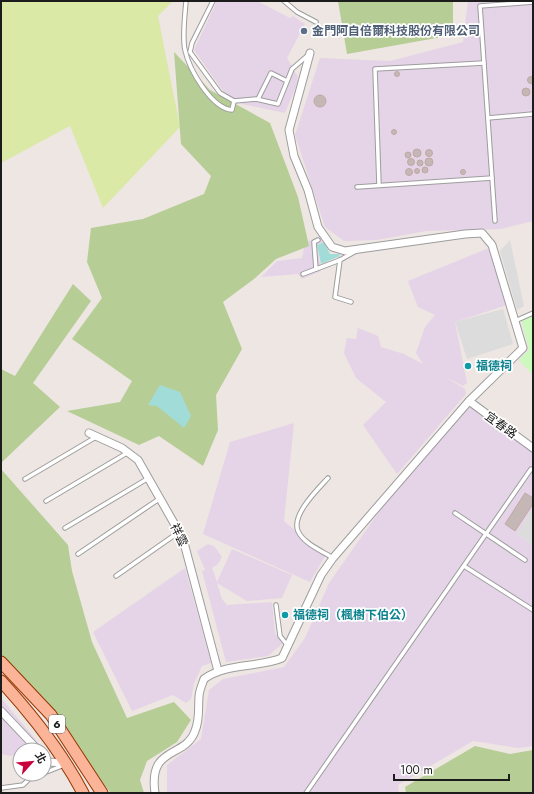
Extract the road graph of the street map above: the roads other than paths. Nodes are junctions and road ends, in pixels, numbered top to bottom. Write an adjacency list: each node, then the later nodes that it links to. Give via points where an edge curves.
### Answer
1 (186, 1): 10 (lane, via 184,49 190,66 211,98 225,109 232,110)
2 (213, 1): 10 (lane, via 190,52 220,93)
3 (284, 1): 5 (lane, via 297,12)
4 (533, 2): 7 (lane, via 480,6)
5 (316, 22)
6 (310, 54): 8 (lane, via 292,69); 18 (street, via 289,130 294,156 308,190 318,227 332,247 345,251)
7 (484, 63): 12 (lane); 14 (lane, via 375,69)
8 (287, 81): 9 (lane, via 278,104); 9 (lane, via 271,73)
9 (258, 99): 10 (lane)
10 (234, 101)
11 (533, 114): 12 (lane)
12 (488, 118): 13 (lane)
13 (492, 178): 14 (lane); 16 (lane)
14 (379, 185): 15 (lane)
15 (356, 187)
16 (495, 221)
17 (318, 240): 20 (lane, via 314,242)
18 (358, 250): 19 (lane); 24 (street, via 482,233 492,245)
19 (340, 260): 20 (lane); 22 (lane, via 335,297)
20 (316, 269): 21 (lane)
21 (303, 274)
22 (351, 302)
23 (533, 313): 24 (lane)
24 (515, 321): 25 (street, via 523,348)
25 (468, 401): 28 (street, 宜春路); 41 (street)
26 (90, 433): 27 (street, 祥雲)
27 (97, 437): 29 (street, 祥雲); 32 (lane)
28 (533, 448)
29 (127, 453): 33 (street, 祥雲, via 138,460); 35 (lane)
30 (533, 470): 39 (lane, via 531,469)
31 (328, 478): 41 (lane, via 297,518 298,531 307,542)
32 (25, 479)
33 (147, 479): 34 (street, 祥雲); 37 (lane)
34 (159, 499): 38 (street, 祥雲); 40 (lane)
35 (46, 501)
36 (455, 513): 39 (lane)
37 (65, 528)
38 (179, 532): 44 (lane); 49 (street, 祥雲)
39 (486, 534): 42 (lane); 43 (lane)
40 (78, 554)
41 (333, 558): 47 (street, via 321,575)
42 (525, 560)
43 (464, 566): 46 (lane); 62 (lane)
44 (116, 576)
45 (276, 605): 47 (lane, via 280,636)
46 (533, 610)
47 (288, 646): 49 (street, via 282,658 273,662)
48 (1, 662): 53 (main road, 6, via 51,715)
49 (218, 671): 61 (street, via 204,679 199,697 200,715 191,739 159,763 153,782)
50 (1, 681): 55 (main road, 6, via 32,715)
51 (1, 711): 52 (street)
52 (30, 742)
53 (79, 756): 55 (main road); 60 (main road, 6)
54 (52, 762): 55 (street)
55 (67, 763): 56 (lane); 59 (main road, 6)
56 (52, 770)
57 (26, 782): 58 (lane, via 23,785)
58 (1, 788)
59 (83, 793)
60 (102, 793)
61 (154, 793)
62 (306, 793)

